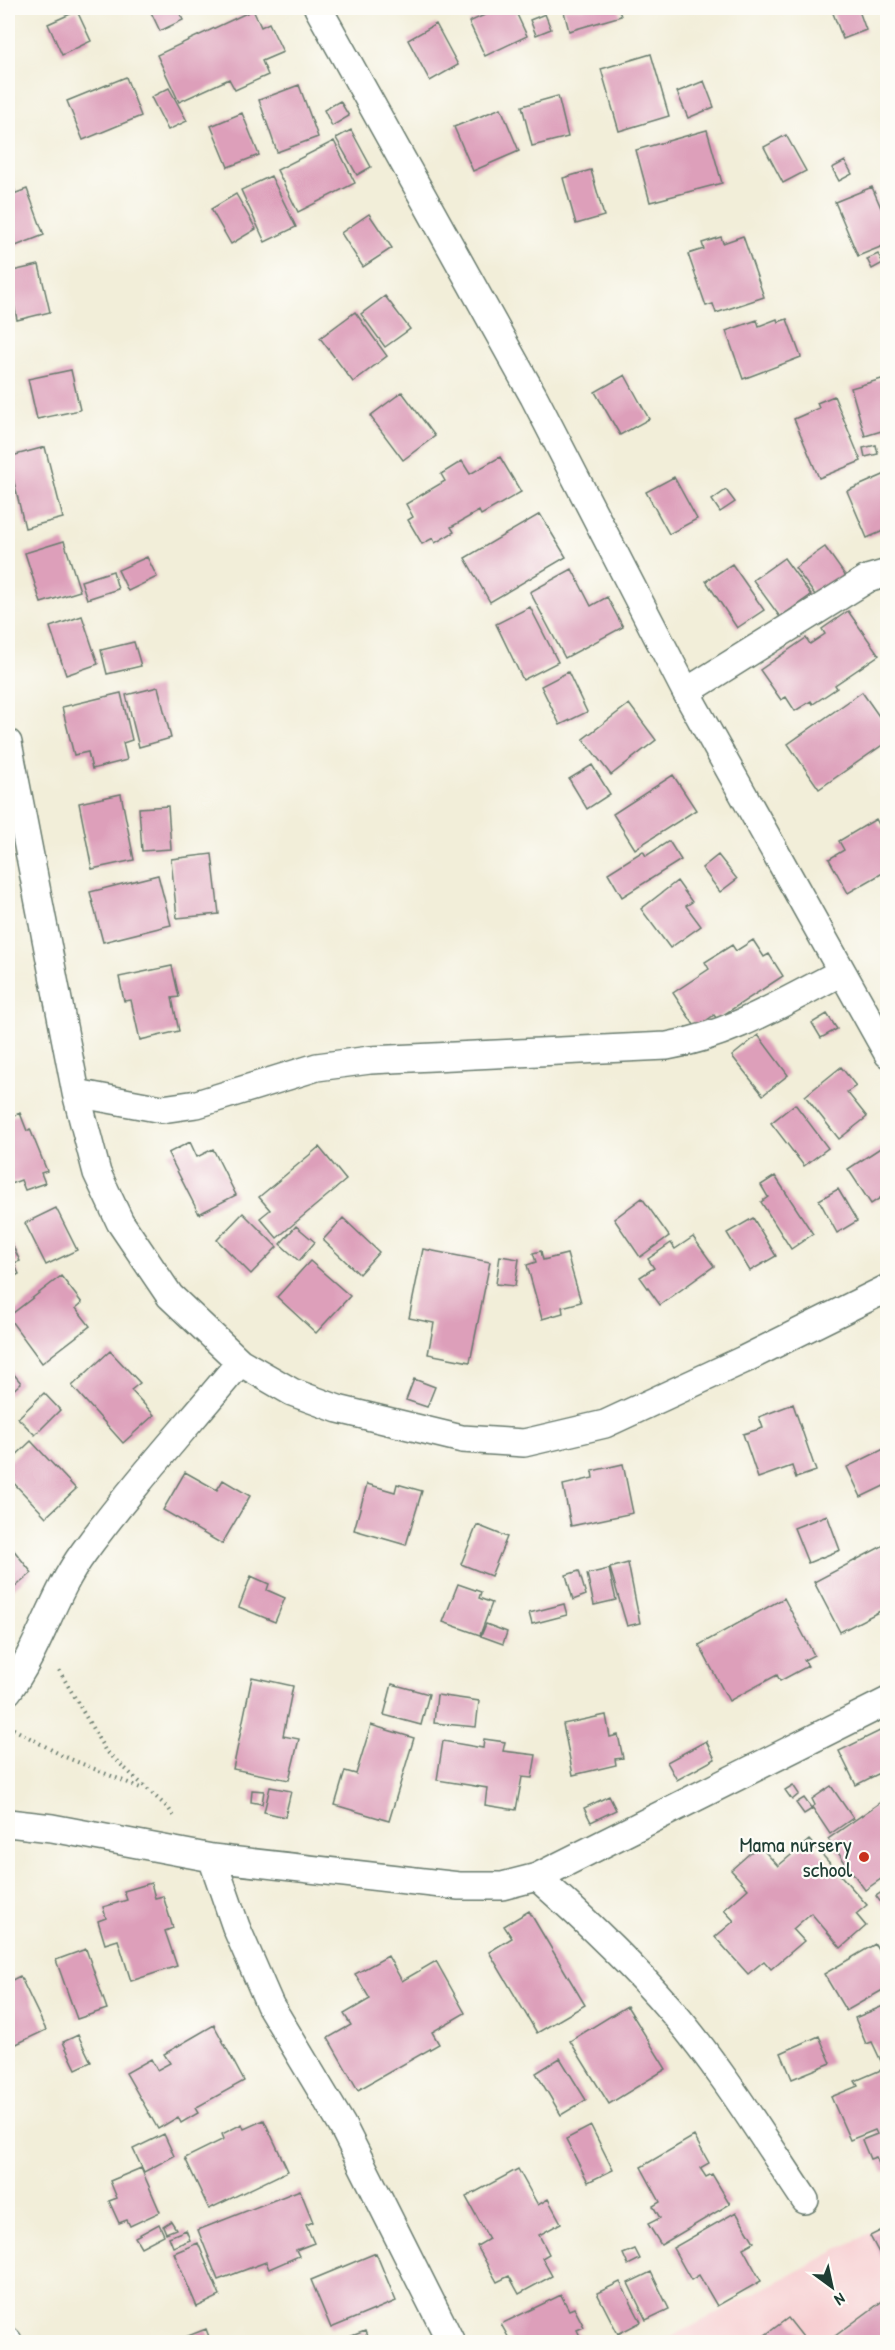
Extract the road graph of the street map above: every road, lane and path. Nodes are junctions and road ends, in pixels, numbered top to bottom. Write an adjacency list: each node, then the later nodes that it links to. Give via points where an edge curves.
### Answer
1 (318, 8): 3 (street, via 534,397)
2 (888, 573): 3 (street, via 867,579)
3 (686, 692): 5 (street)
4 (8, 743): 7 (street)
5 (842, 972): 6 (street); 7 (street, via 736,1027 699,1041 667,1046 370,1060 317,1067 197,1104 162,1109)
6 (888, 1054)
7 (76, 1093): 9 (street, via 97,1173 120,1222 171,1296)
8 (888, 1288): 9 (street, via 605,1424 524,1443 462,1440 338,1409 292,1392)
9 (240, 1362): 10 (street, via 83,1553 59,1593)
10 (40, 1637): 11 (street); 14 (path, via 105,1750)
11 (8, 1691)
12 (888, 1701): 18 (street)
13 (8, 1726): 14 (path, via 63,1756)
14 (147, 1791): 16 (path, via 169,1809 183,1833)
15 (8, 1823): 16 (street)
16 (179, 1852): 17 (street)
17 (212, 1858): 18 (street, via 459,1886 502,1886); 20 (street, via 270,2005 342,2125)
18 (537, 1877): 19 (street, via 601,1933 672,2010 721,2074)
19 (806, 2200)
20 (451, 2343)

